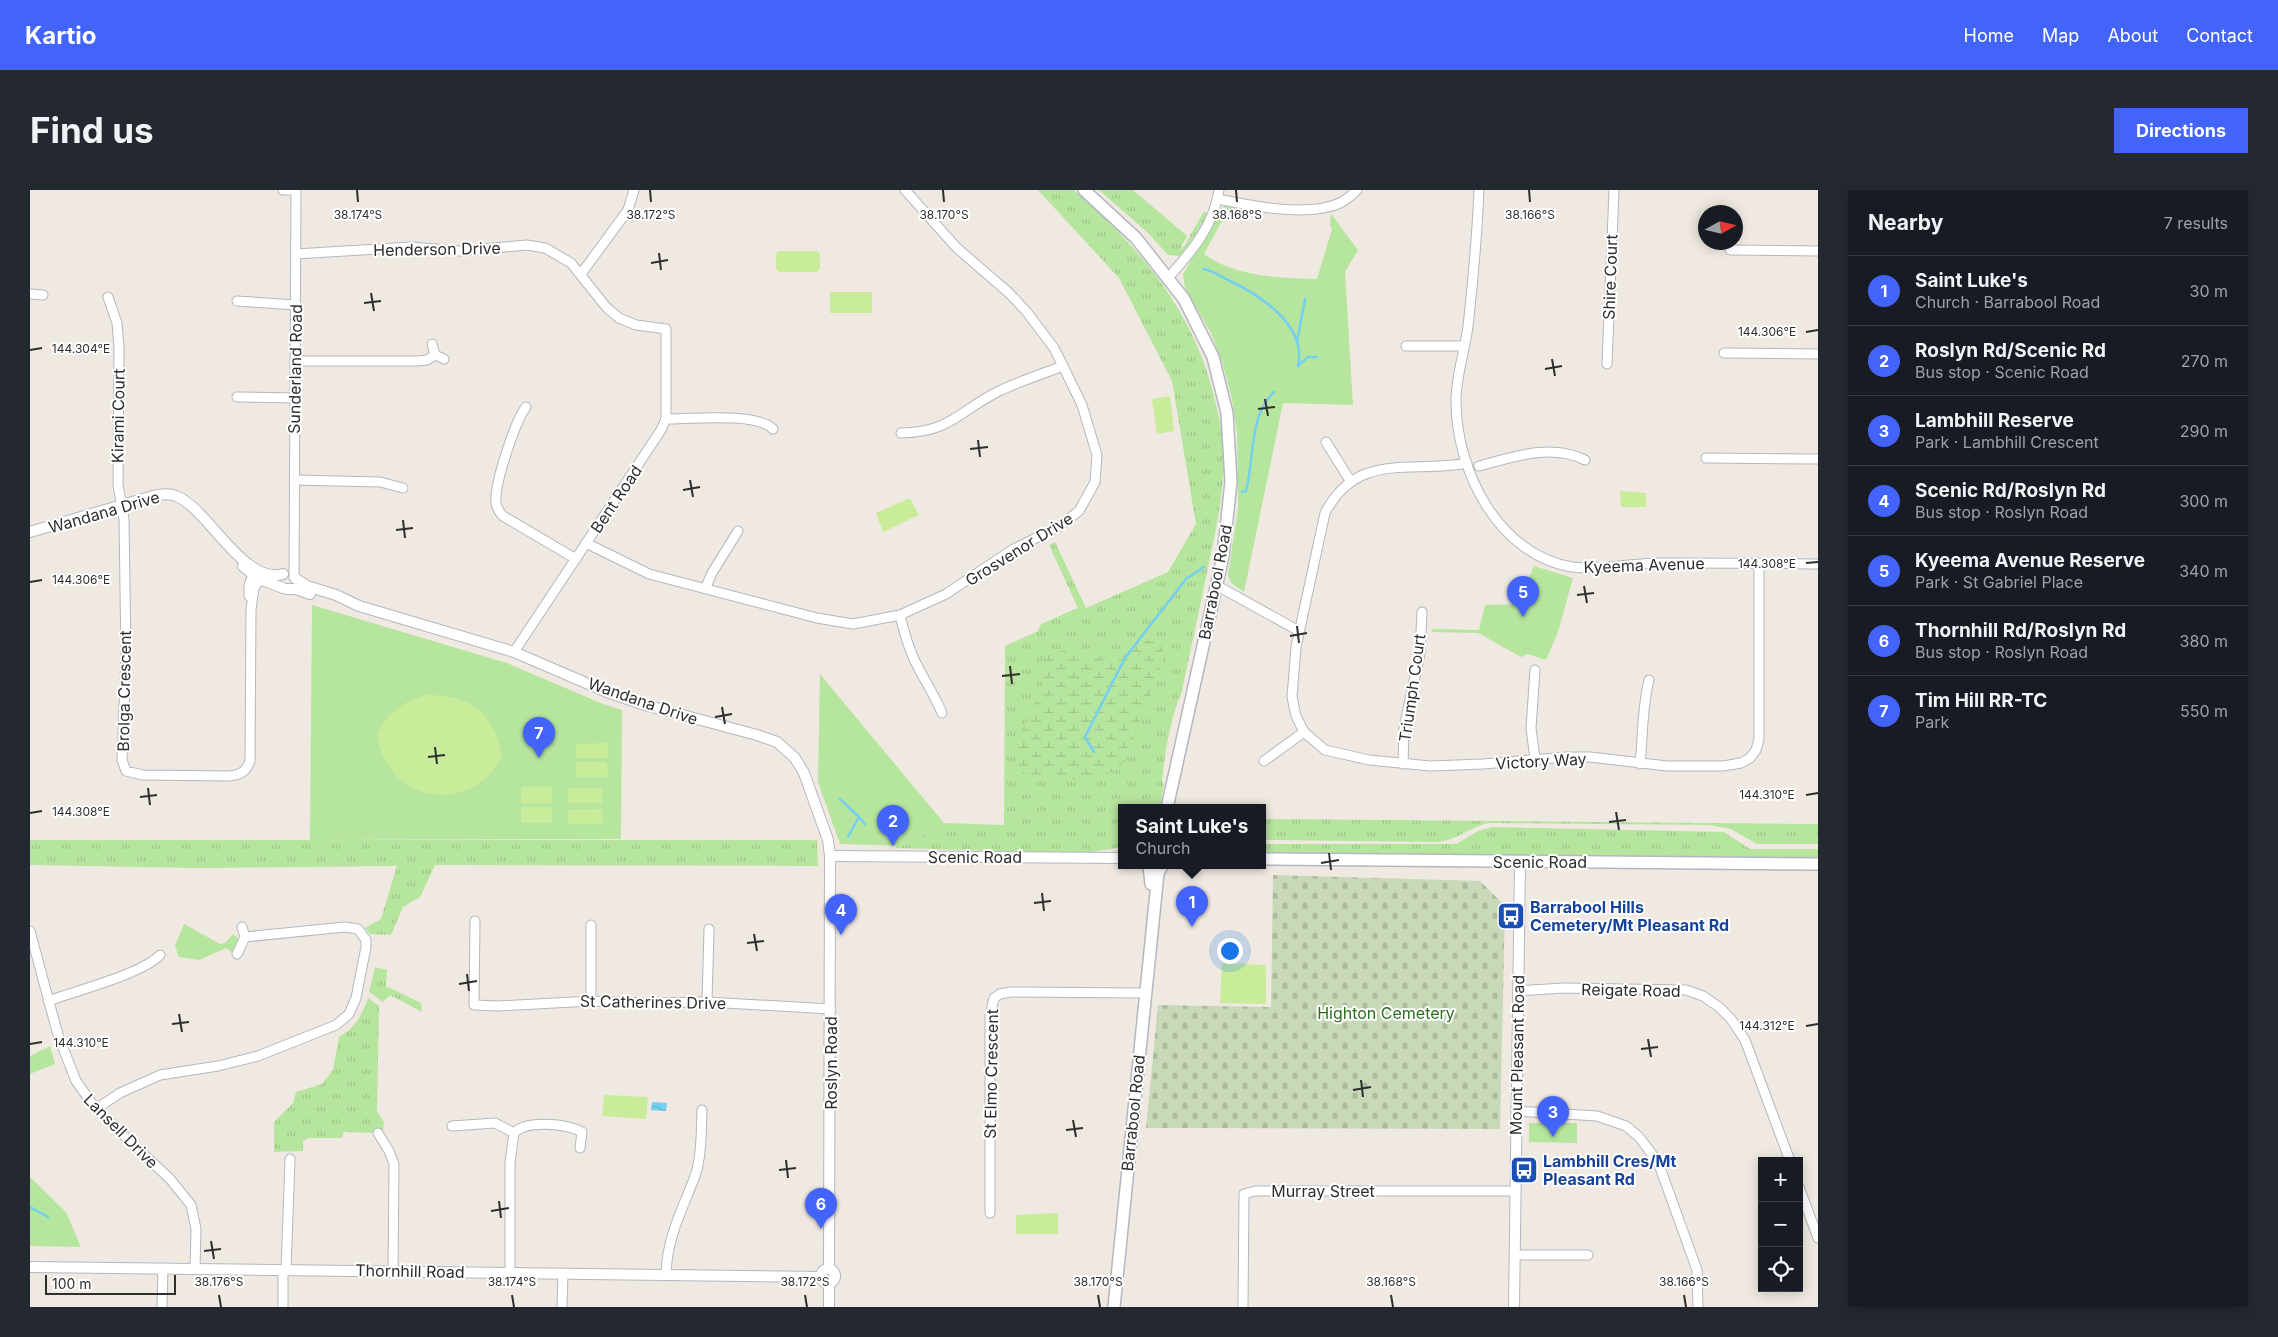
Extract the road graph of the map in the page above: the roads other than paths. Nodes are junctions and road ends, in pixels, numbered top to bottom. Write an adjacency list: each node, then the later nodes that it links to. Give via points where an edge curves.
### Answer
1 (283, 190): 2 (street, Sunderland Road)
2 (296, 190): 12 (street, Sunderland Road)
3 (634, 190): 13 (street, via 628,210)
4 (905, 190): 28 (street, Grosvenor Drive, via 957,248 1020,305)
5 (1084, 190): 14 (main road, Barrabool Road, via 1136,238)
6 (1357, 190): 9 (street, via 1342,202 1284,210 1255,207)
7 (1478, 190): 23 (street, Kyeema Avenue, via 1474,268)
8 (1614, 190): 27 (street, Shire Court)
9 (1219, 194): 14 (street, via 1209,224)
10 (1730, 250): 11 (street)
11 (1818, 251)
12 (296, 254): 13 (street, Henderson Drive, via 412,246 479,251 527,246 553,251); 19 (street, Sunderland Road)
13 (581, 274): 20 (street, Henderson Drive, via 607,308 619,318 636,325)
14 (1168, 278): 53 (main road, Barrabool Road, via 1184,299 1213,357 1227,413 1231,482 1223,556)
15 (30, 294): 16 (street)
16 (44, 295)
17 (108, 298): 44 (street, Kirami Court, via 117,323 119,347 118,485)
18 (237, 301): 19 (street)
19 (296, 305): 26 (street, Sunderland Road)
20 (666, 329): 32 (street, Bent Road)
21 (432, 344): 26 (street, via 439,357 417,362)
22 (1406, 346): 23 (street)
23 (1464, 346): 39 (street, Kyeema Avenue, via 1456,400)
24 (1724, 353): 25 (street)
25 (1818, 354)
26 (295, 361): 30 (street, Sunderland Road)
27 (1607, 364)
28 (1064, 366): 34 (street, via 1000,391 938,428 921,433); 58 (street, Grosvenor Drive, via 1082,405 1097,455 1095,482 1078,511 1058,528 1012,550 961,586)
29 (237, 397): 30 (street)
30 (295, 398): 41 (street, Sunderland Road)
31 (526, 407): 48 (street, via 514,428 496,494 498,510)
32 (666, 419): 33 (street, via 749,419 768,424); 47 (street, Bent Road, via 654,444)
33 (773, 429)
34 (901, 433)
35 (1326, 442): 42 (street)
36 (1706, 458): 37 (street)
37 (1818, 458)
38 (1585, 460): 40 (street, via 1566,453 1534,452)
39 (1467, 463): 42 (street, Victory Way, via 1382,468); 49 (street, Kyeema Avenue, via 1480,494 1502,527 1524,547 1555,563 1592,568 1642,563)
40 (1479, 466)
41 (294, 480): 43 (street, via 380,482); 52 (street, Sunderland Road)
42 (1350, 482): 59 (street, Victory Way, via 1325,513)
43 (403, 488)
44 (121, 506): 46 (street, Wandana Drive); 51 (street, Wandana Drive, via 160,494 175,495 189,504); 51 (street, Brolga Crescent, via 126,657 122,760 126,771 143,775 229,776 238,775 248,766 251,609)
45 (738, 531): 55 (street)
46 (30, 532)
47 (586, 543): 48 (street, Bent Road); 55 (street, Grosvenor Drive, via 650,574)
48 (576, 559): 60 (street, Bent Road)
49 (1759, 563): 50 (street, Kyeema Avenue); 68 (street, Victory Way, via 1759,740 1756,750 1750,758 1733,766)
50 (1818, 564)
51 (257, 575): 52 (street, Wandana Drive); 54 (street, Wandana Drive)
52 (289, 576): 54 (street, via 293,586); 56 (street, Wandana Drive)
53 (1216, 586): 59 (street); 69 (main road, Barrabool Road)
54 (285, 588): 56 (street, Wandana Drive)
55 (706, 588): 58 (street, Grosvenor Drive, via 836,622 853,624)
56 (359, 606): 60 (street, Wandana Drive)
57 (1422, 612): 67 (street, Triumph Court, via 1420,653 1404,728)
58 (900, 614): 63 (street, via 917,667 934,692)
59 (1299, 631): 64 (street, Victory Way, via 1292,697)
60 (514, 652): 70 (street, Wandana Drive, via 607,692 776,742 797,760 804,773 828,840)
61 (1534, 670): 65 (street, via 1531,728)
62 (1649, 680): 68 (street, via 1643,702)
63 (942, 713)
64 (1304, 732): 66 (street); 67 (street, Victory Way, via 1325,750 1337,754)
65 (1535, 759): 67 (street, Victory Way, via 1460,766); 68 (street, Victory Way, via 1590,757)
66 (1264, 761)
67 (1402, 764)
68 (1640, 764)
69 (1167, 804)
70 (830, 856): 71 (street, Scenic Road); 91 (street, Roslyn Road)
71 (1118, 858)
72 (1266, 859): 73 (main road, Scenic Road)
73 (1520, 862): 74 (main road, Scenic Road); 86 (street, Mount Pleasant Road)
74 (1818, 864)
75 (1150, 869): 77 (main road, Barrabool Road)
76 (1160, 869): 77 (main road, Barrabool Road)
77 (1153, 918): 87 (main road, Barrabool Road)
78 (475, 922): 89 (street, St Catherines Drive, via 474,1004 498,1006)
79 (591, 925): 89 (street)
80 (32, 927): 88 (street, Lansell Drive)
81 (242, 927): 83 (street)
82 (709, 928): 90 (street)
83 (245, 937): 84 (street); 92 (street, via 345,926 358,929 366,940 366,947 356,998 348,1014 336,1026 258,1056 160,1075 120,1093)
84 (238, 954)
85 (160, 955): 88 (street, via 132,971)
86 (1518, 991): 94 (street, Mount Pleasant Road); 99 (street, Reigate Road, via 1564,988 1686,990 1703,996 1732,1019 1745,1040)
87 (1144, 993): 103 (street, St Elmo Crescent, via 1008,992 994,998 990,1016); 120 (main road, Barrabool Road)
88 (48, 1001): 92 (street, Lansell Drive, via 76,1081)
89 (591, 1001): 90 (street, St Catherines Drive)
90 (707, 1002): 91 (street, St Catherines Drive)
91 (831, 1009): 115 (street, Roslyn Road, via 829,1269 836,1275 835,1280)
92 (96, 1110): 109 (street, Lansell Drive, via 170,1179 191,1205 196,1229)
93 (702, 1110): 114 (street, via 696,1175 670,1237)
94 (1516, 1111): 101 (street, Mount Pleasant Road); 123 (street, via 1597,1116 1626,1126 1644,1142 1658,1162 1697,1270)
95 (452, 1126): 97 (street, via 496,1124)
96 (378, 1133): 111 (street, via 394,1164)
97 (514, 1133): 98 (street, via 523,1127 545,1125 582,1128); 112 (street, via 510,1159)
98 (580, 1148)
99 (1789, 1157)
100 (290, 1159): 110 (street)
101 (1515, 1191): 105 (street, Mount Pleasant Road); 121 (street, Murray Street, via 1255,1191 1244,1194)
102 (1803, 1197): 104 (street)
103 (990, 1213)
104 (1818, 1238)
105 (1515, 1255): 106 (street); 122 (street, Mount Pleasant Road)
106 (1588, 1255)
107 (30, 1267): 108 (street, Thornhill Road)
108 (162, 1268): 109 (street, Thornhill Road); 116 (street)
109 (195, 1269): 110 (street, Thornhill Road)
110 (284, 1270): 111 (street, Thornhill Road); 117 (street)
111 (393, 1271): 112 (street, Thornhill Road)
112 (510, 1272): 113 (street, Thornhill Road)
113 (563, 1274): 114 (street, Thornhill Road); 118 (street)
114 (666, 1275): 115 (street, Thornhill Road)
115 (825, 1280): 119 (street)
116 (162, 1307)
117 (283, 1307)
118 (562, 1307)
119 (829, 1307)
120 (1114, 1307)
121 (1243, 1307)
122 (1514, 1307)
123 (1698, 1307)

